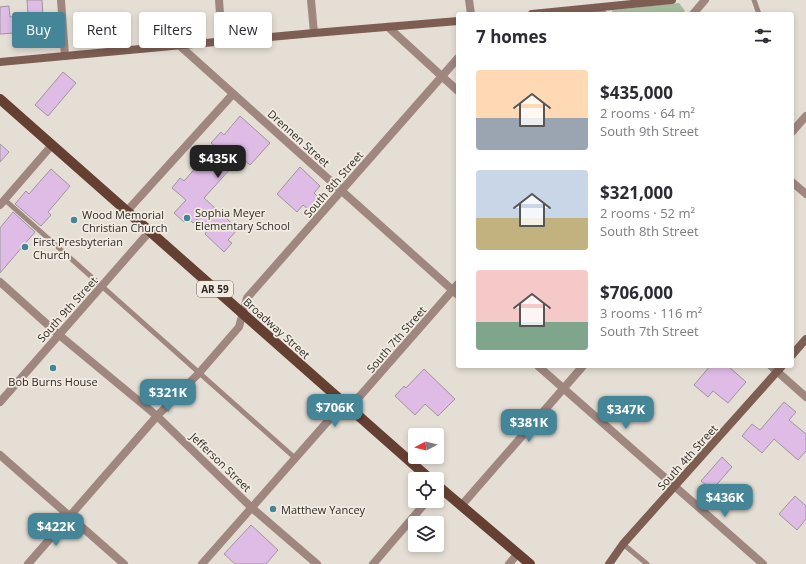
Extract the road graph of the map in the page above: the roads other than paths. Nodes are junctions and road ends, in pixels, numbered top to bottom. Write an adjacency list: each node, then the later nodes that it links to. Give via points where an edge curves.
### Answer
1 (61, 0): 21 (street)
2 (219, 0): 9 (street)
3 (311, 0): 17 (street)
4 (469, 0): 10 (street)
5 (672, 0): 8 (street)
6 (705, 0): 13 (street)
7 (754, 0): 14 (lane)
8 (596, 8): 11 (street); 12 (street)
9 (220, 12)
10 (471, 12)
11 (553, 12)
12 (601, 12)
13 (695, 12)
14 (758, 12)
15 (456, 21): 16 (street)
16 (388, 27): 17 (street); 24 (street)
17 (314, 33): 18 (street)
18 (272, 37)
19 (157, 48): 21 (street)
20 (182, 48): 26 (street, Drennen Street)
21 (65, 56): 23 (street)
22 (456, 60): 24 (street, South 8th Street)
23 (0, 62)
24 (442, 76): 25 (street); 32 (street, South 8th Street)
25 (456, 88)
26 (233, 94): 32 (street, Drennen Street); 35 (street)
27 (0, 99): 30 (main road, Broadway Street / AR 59)
28 (806, 116): 29 (street)
29 (794, 130)
30 (52, 145): 34 (street); 35 (main road, Broadway Street / AR 59)
31 (794, 184): 33 (street)
32 (341, 190): 39 (street, Drennen Street); 40 (street, South 8th Street, via 247,298)
33 (806, 194)
34 (3, 202): 38 (lane)
35 (127, 211): 36 (main road, Broadway Street / AR 59)
36 (150, 231): 38 (street, South 9th Street); 40 (main road, Broadway Street / AR 59)
37 (0, 282): 41 (street, Jefferson Street)
38 (102, 287): 41 (street, South 9th Street); 47 (lane)
39 (456, 290): 51 (street, South 7th Street, via 360,396)
40 (243, 313): 47 (street, South 8th Street, via 239,327); 51 (main road, Broadway Street / AR 59)
41 (58, 334): 50 (street, South 9th Street); 52 (street, Jefferson Street)
42 (806, 339): 43 (street)
43 (794, 353)
44 (540, 368): 48 (street)
45 (581, 368): 48 (street)
46 (777, 368): 49 (street); 56 (street, South 4th Street)
47 (199, 373): 52 (street, South 8th Street); 54 (lane)
48 (563, 388): 56 (street); 58 (street)
49 (806, 397)
50 (0, 402)
51 (347, 405): 54 (street, South 7th Street, via 335,413); 55 (main road, Broadway Street / AR 59)
52 (157, 416): 59 (street, Jefferson Street); 61 (street, South 8th Street)
53 (0, 455): 61 (street)
54 (295, 458): 59 (street, South 7th Street)
55 (422, 472)
56 (675, 487): 62 (street, South 4th Street); 73 (street)
57 (444, 492): 58 (main road)
58 (461, 506): 63 (main road)
59 (252, 508): 66 (street, South 7th Street); 67 (street, Jefferson Street)
60 (421, 508): 68 (street)
61 (70, 516): 64 (street, South 8th Street); 65 (street)
62 (623, 544): 71 (street, South 4th Street); 72 (lane)
63 (518, 553): 69 (street); 70 (main road)
64 (28, 564)
65 (124, 564)
66 (202, 564)
67 (317, 564)
68 (373, 564)
69 (509, 564)
70 (530, 564)
71 (609, 564)
72 (647, 564)
73 (763, 564)

